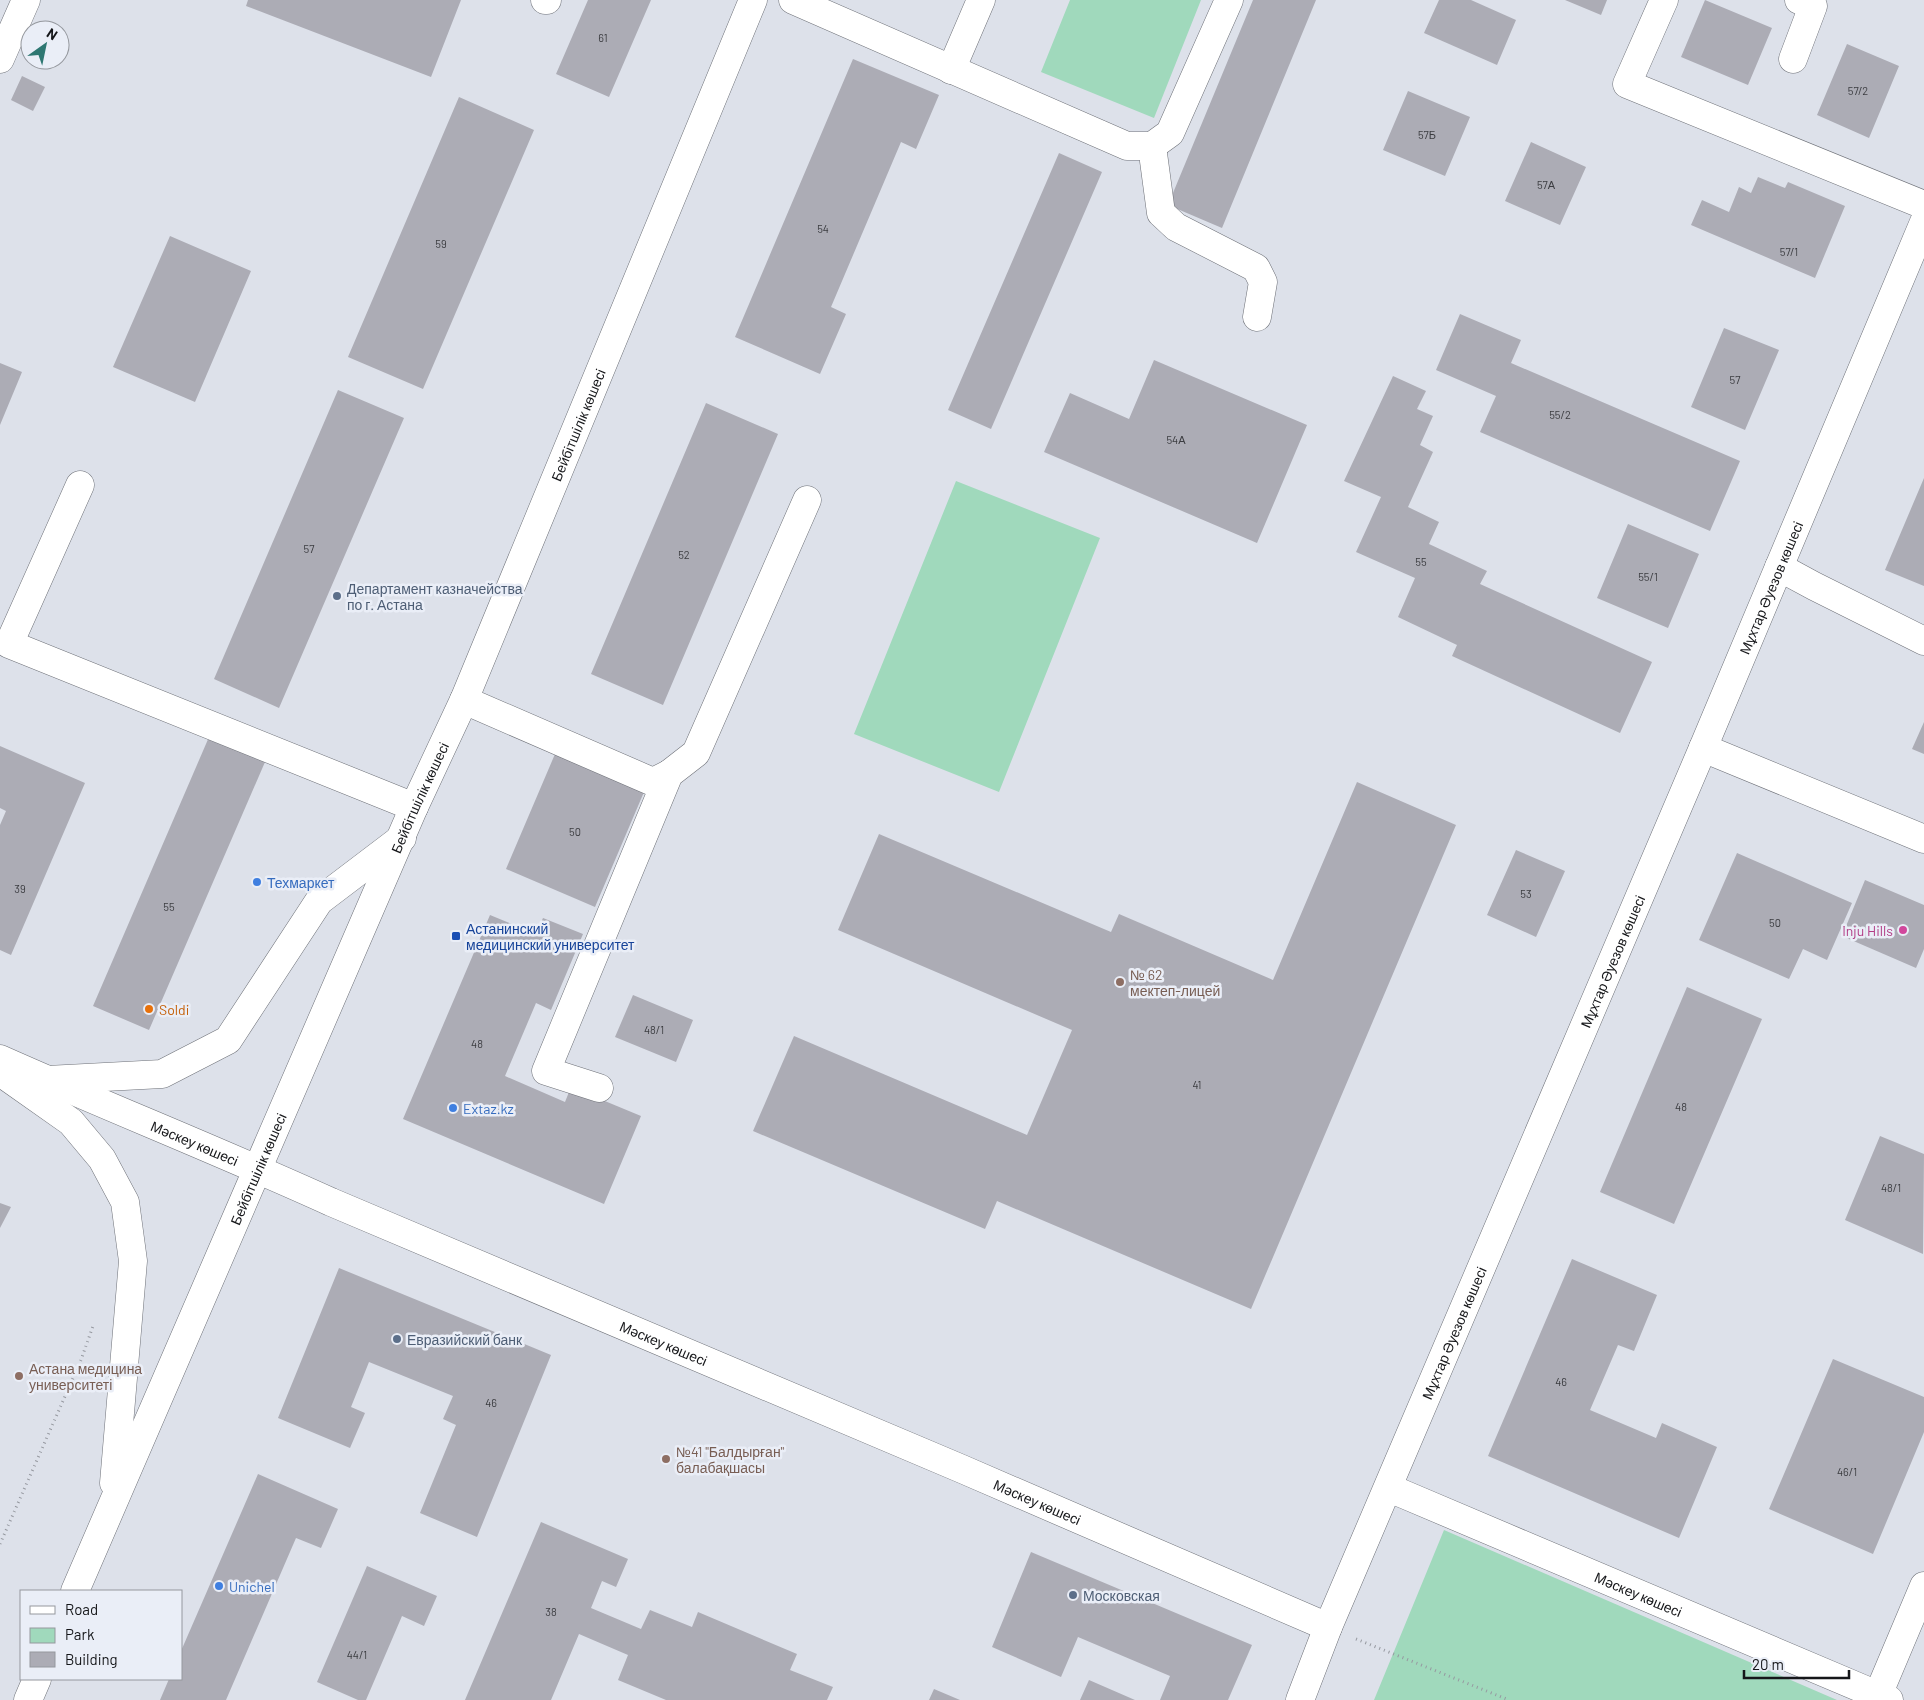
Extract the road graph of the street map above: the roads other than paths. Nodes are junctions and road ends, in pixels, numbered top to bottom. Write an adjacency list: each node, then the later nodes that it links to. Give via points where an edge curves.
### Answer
1 (26, 0): 8 (street)
2 (753, 0): 19 (street, Бейбітшілік көшесі)
3 (793, 0): 10 (street)
4 (980, 0): 10 (street)
5 (1229, 0): 11 (street, via 1170,133)
6 (1664, 0): 12 (street, via 1627,84)
7 (1799, 0): 9 (street, via 1813,6)
8 (0, 58)
9 (1793, 60)
10 (951, 70): 11 (street, via 1127,146)
11 (1152, 146): 14 (street, via 1161,214 1176,227 1256,268 1263,282)
12 (1924, 205)
13 (1924, 222): 17 (street, Мұхтар Әуезов көшесі)
14 (1257, 317)
15 (80, 485): 22 (street, via 9,644)
16 (807, 500): 21 (street, via 696,753)
17 (1779, 567): 18 (street); 20 (street, Мұхтар Әуезов көшесі)
18 (1924, 640)
19 (464, 700): 21 (street, via 653,782); 22 (street, Бейбітшілік көшесі)
20 (1703, 748): 24 (street); 30 (street, Мұхтар Әуезов көшесі)
21 (669, 774): 28 (street, via 546,1071)
22 (414, 807): 23 (street, Бейбітшілік көшесі)
23 (403, 837): 27 (street, via 319,901 228,1040 162,1074); 29 (street, Бейбітшілік көшесі)
24 (1924, 839)
25 (0, 1059): 27 (street, Мәскеу көшесі)
26 (0, 1072): 31 (street, via 71,1122 102,1159 125,1202 133,1261)
27 (47, 1080): 29 (street, Мәскеу көшесі)
28 (599, 1088)
29 (259, 1169): 31 (street, Бейбітшілік көшесі); 34 (street, Мәскеу көшесі)
30 (1389, 1488): 34 (street, Мұхтар Әуезов көшесі); 36 (street, Мәскеу көшесі)
31 (112, 1504): 33 (street, Бейбітшілік көшесі)
32 (1924, 1586): 36 (street)
33 (74, 1590)
34 (1328, 1627): 38 (street, Мұхтар Әуезов көшесі)
35 (37, 1680): 37 (street)
36 (1884, 1698)
37 (28, 1700)
38 (1300, 1700)

